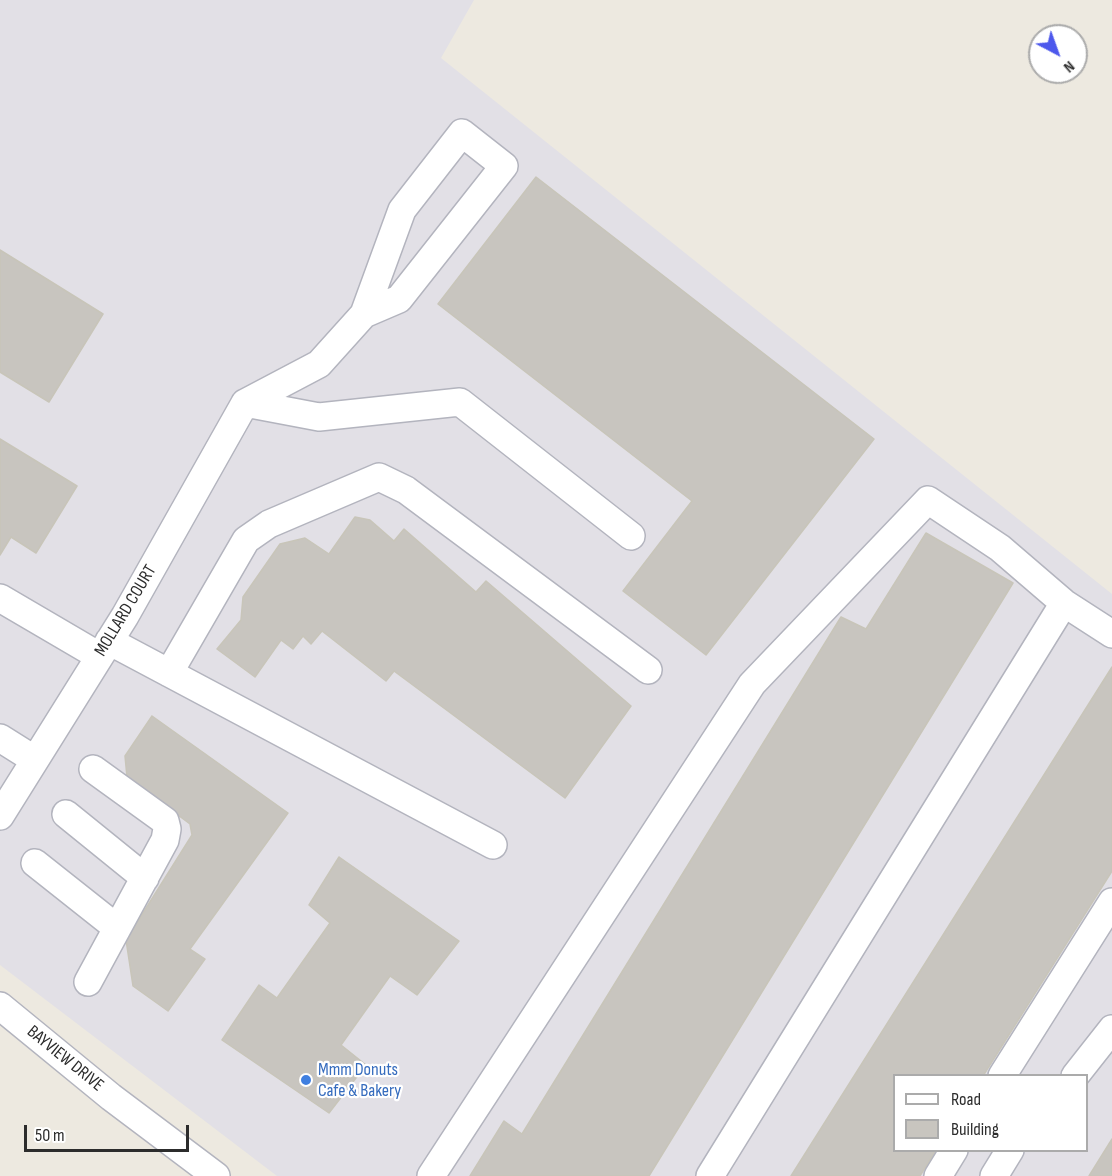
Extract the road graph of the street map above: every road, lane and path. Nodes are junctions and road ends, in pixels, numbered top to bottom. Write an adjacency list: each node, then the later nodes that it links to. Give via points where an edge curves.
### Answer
1 (364, 314): 1 (street, via 402,210 462,133 504,166 399,299); 2 (street, via 319,364)
2 (245, 403): 3 (street, via 319,417 460,402); 7 (street, MOLLARD COURT)
3 (631, 536)
4 (0, 597): 7 (street)
5 (1064, 603): 6 (street); 28 (street, via 1000,548 928,500 752,684); 29 (street)
6 (1112, 634)
7 (104, 649): 9 (street); 11 (street, MOLLARD COURT)
8 (648, 670): 9 (street, via 405,490 379,477 269,524 246,540)
9 (169, 673): 15 (street)
10 (0, 738): 11 (street)
11 (34, 760): 14 (street, MOLLARD COURT)
12 (93, 769): 17 (street, via 165,821 165,840)
13 (66, 814): 17 (street)
14 (0, 816)
15 (494, 845)
16 (35, 863): 19 (street)
17 (145, 878): 19 (street)
18 (1112, 902): 23 (street)
19 (117, 928): 20 (street)
20 (88, 982)
21 (0, 1006): 27 (street, BAYVIEW DRIVE)
22 (1112, 1029): 24 (street)
23 (1003, 1074)
24 (1077, 1074)
25 (953, 1152): 30 (street)
26 (1009, 1152): 31 (street)
27 (216, 1176)
28 (431, 1176)
29 (710, 1176)
30 (938, 1176)
31 (994, 1176)

